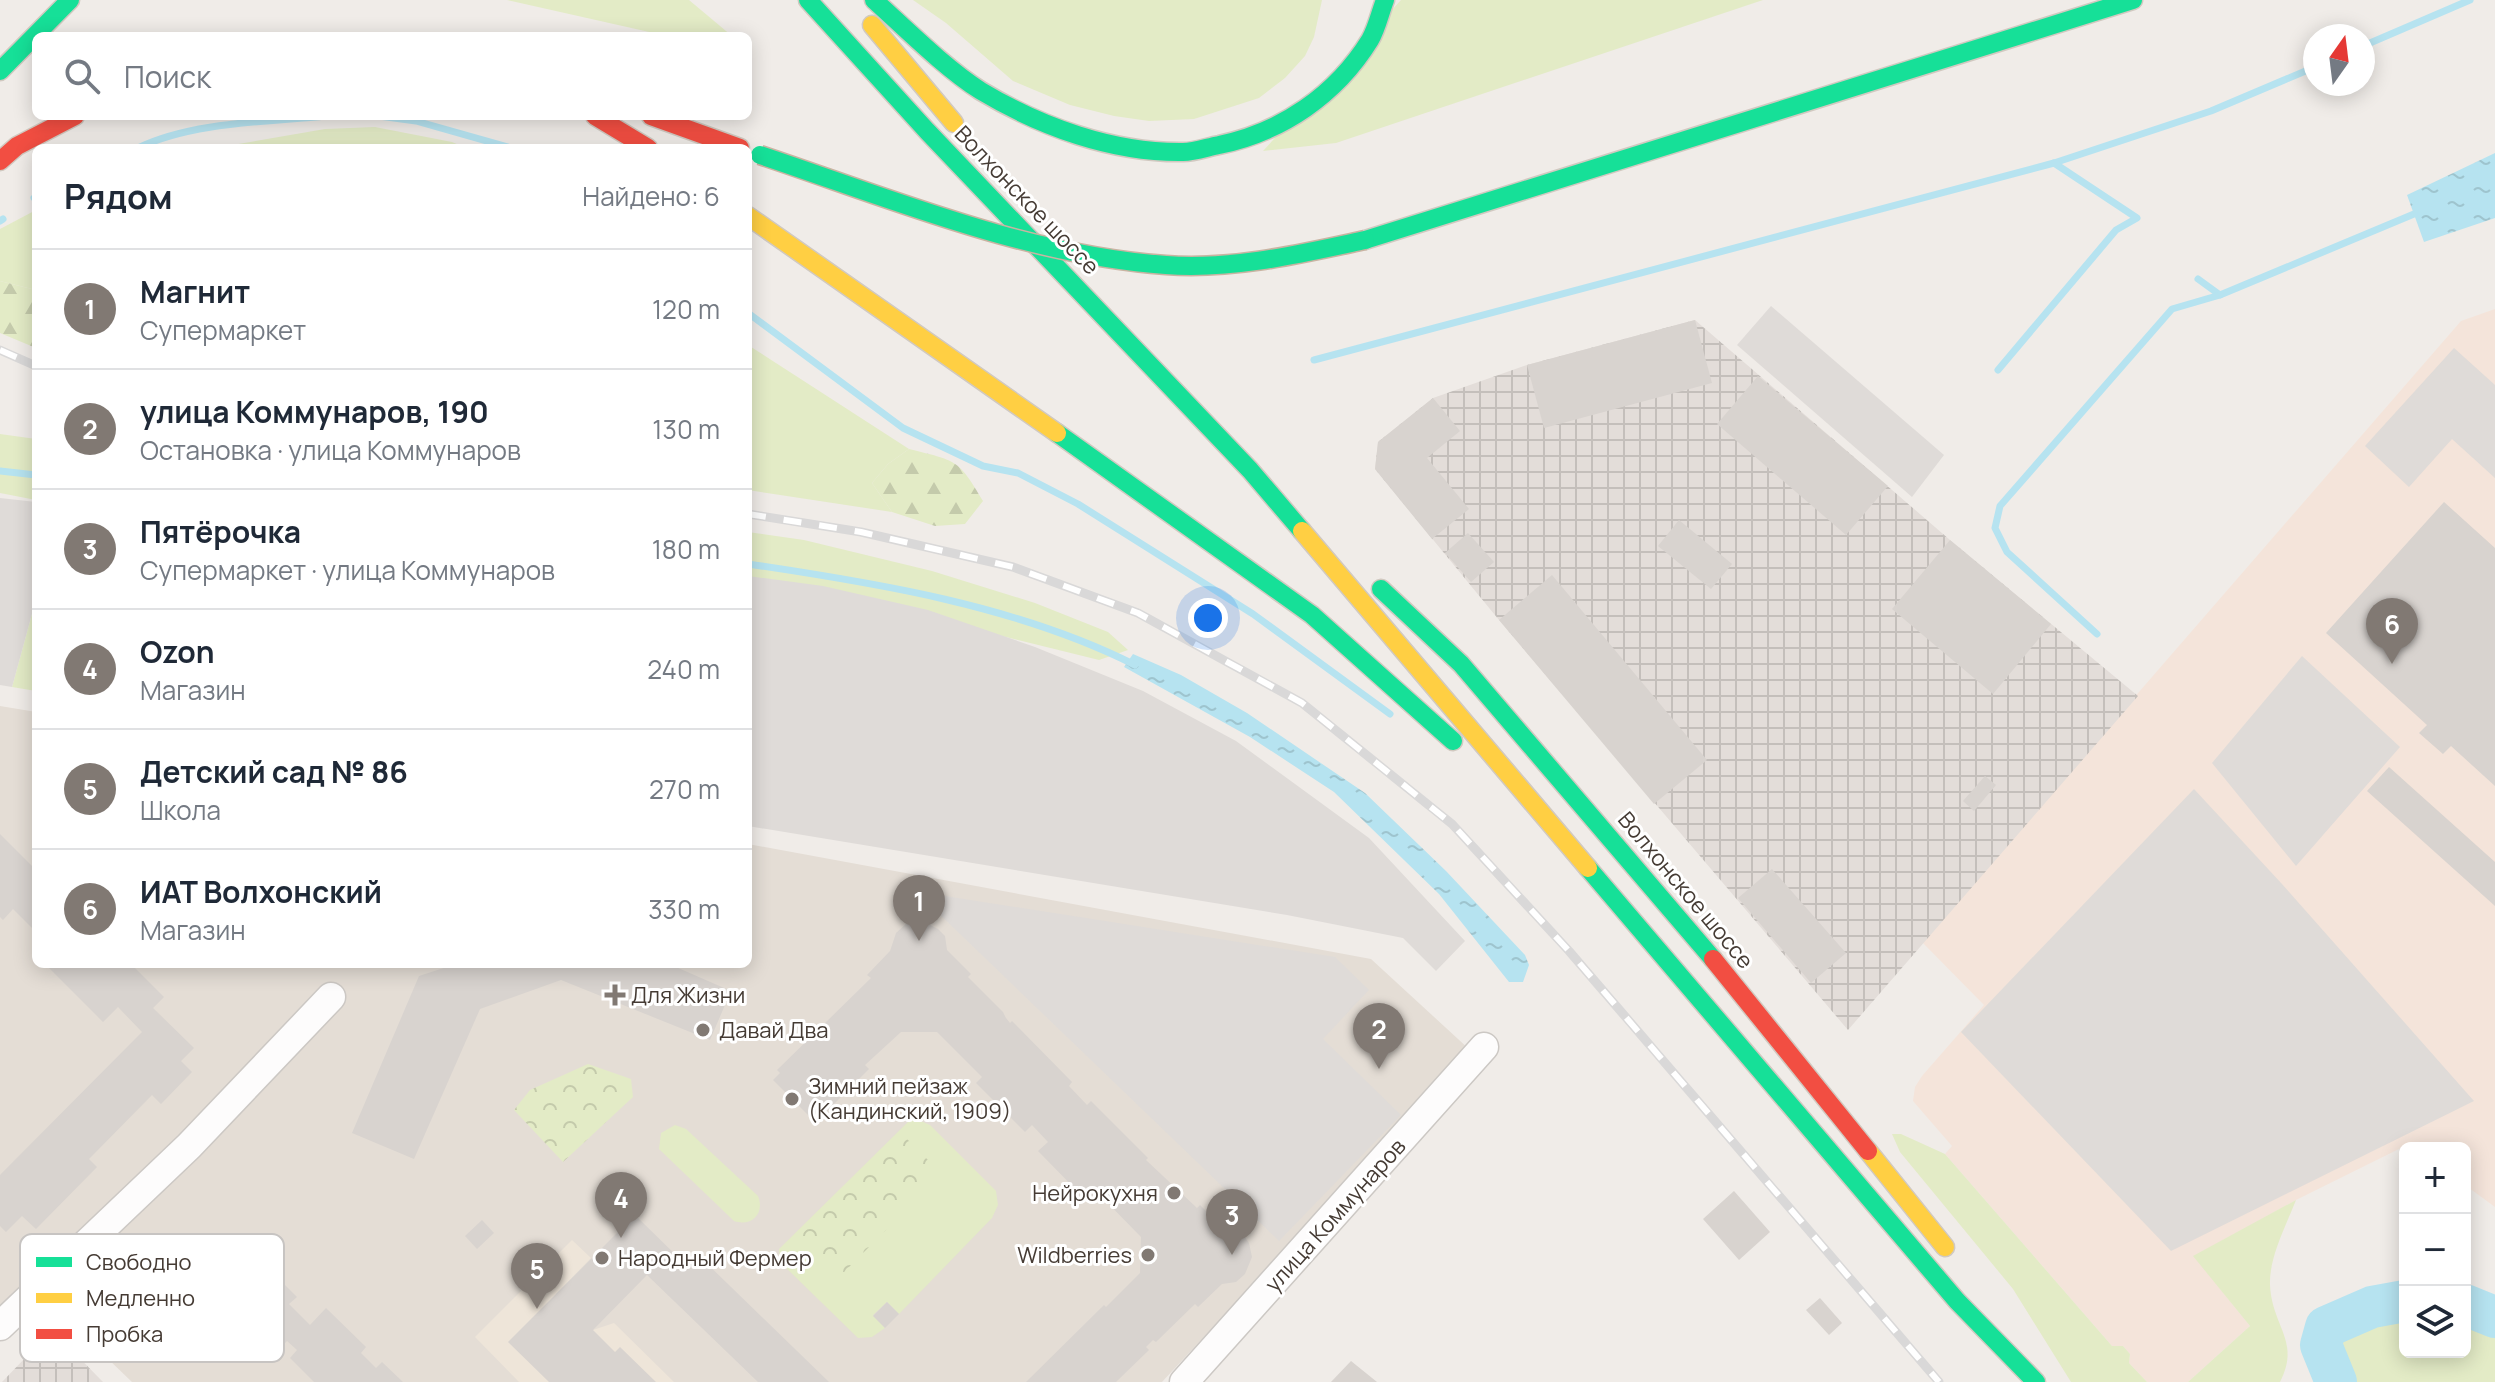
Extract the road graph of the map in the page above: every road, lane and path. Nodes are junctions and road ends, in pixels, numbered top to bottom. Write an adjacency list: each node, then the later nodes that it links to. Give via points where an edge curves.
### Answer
1 (70, 0): 7 (main road)
2 (808, 0): 20 (main road, Волхонское шоссе)
3 (855, 0): 13 (main road, Волхонское шоссе)
4 (874, 0): 5 (main road, via 980,90 1058,129 1132,149 1186,152 1275,128 1310,106 1344,75 1371,38)
5 (1385, 0)
6 (2133, 0): 16 (main road, bridge, via 1365,240 1264,261 1168,265 1070,253)
7 (38, 32)
8 (32, 39): 9 (main road)
9 (0, 71)
10 (67, 120): 17 (main road)
11 (602, 120): 14 (main road)
12 (662, 120): 15 (main road)
13 (969, 140)
14 (641, 144)
15 (729, 144)
16 (754, 153)
17 (0, 161)
18 (1030, 212): 20 (main road, Волхонское шоссе)
19 (752, 219): 23 (main road, via 1300,605)
20 (1214, 432): 21 (main road, Волхонское шоссе)
21 (1250, 470): 22 (main road, Волхонское шоссе, via 1461,664); 23 (main road, Волхонское шоссе)
22 (1633, 865): 23 (main road); 26 (main road, Волхонское шоссе)
23 (1604, 885): 27 (main road, Волхонское шоссе)
24 (331, 997): 28 (street)
25 (1484, 1047): 33 (street, улица Коммунаров)
26 (1840, 1114): 27 (street); 29 (main road, Волхонское шоссе)
27 (1815, 1134): 34 (main road, Волхонское шоссе, via 1957,1301)
28 (97, 1234)
29 (1957, 1262)
30 (20, 1307): 32 (street)
31 (1994, 1311): 34 (main road, Волхонское шоссе)
32 (0, 1326)
33 (1184, 1382)
34 (2038, 1382)

